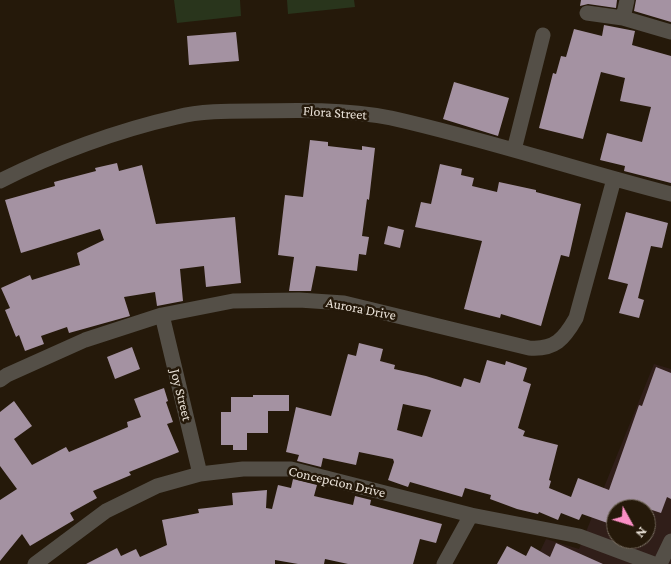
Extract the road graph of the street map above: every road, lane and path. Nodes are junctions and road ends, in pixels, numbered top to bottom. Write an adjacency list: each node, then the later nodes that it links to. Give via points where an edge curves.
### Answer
1 (628, 0): 3 (street)
2 (587, 12): 3 (street)
3 (623, 18): 4 (street)
4 (671, 32)
5 (543, 35): 6 (street)
6 (514, 150): 7 (street, Flora Street); 8 (street, Flora Street, via 390,118 344,111 230,111 179,116 130,129 34,164)
7 (614, 179): 9 (street, Flora Street); 10 (street, Aurora Drive, via 576,318 566,335 543,349 344,303 233,301)
8 (0, 181)
9 (671, 194)
10 (162, 315): 11 (street, Aurora Drive); 12 (street, Joy Street)
11 (2, 372)
12 (200, 474): 13 (street, Concepcion Drive, via 243,469 291,469); 15 (street, Concepcion Drive, via 156,486 106,511)
13 (471, 515): 16 (street); 17 (street, Concepcion Drive, via 579,536)
14 (671, 541): 18 (street)
15 (35, 564)
16 (444, 564)
17 (654, 564)
18 (660, 564)

